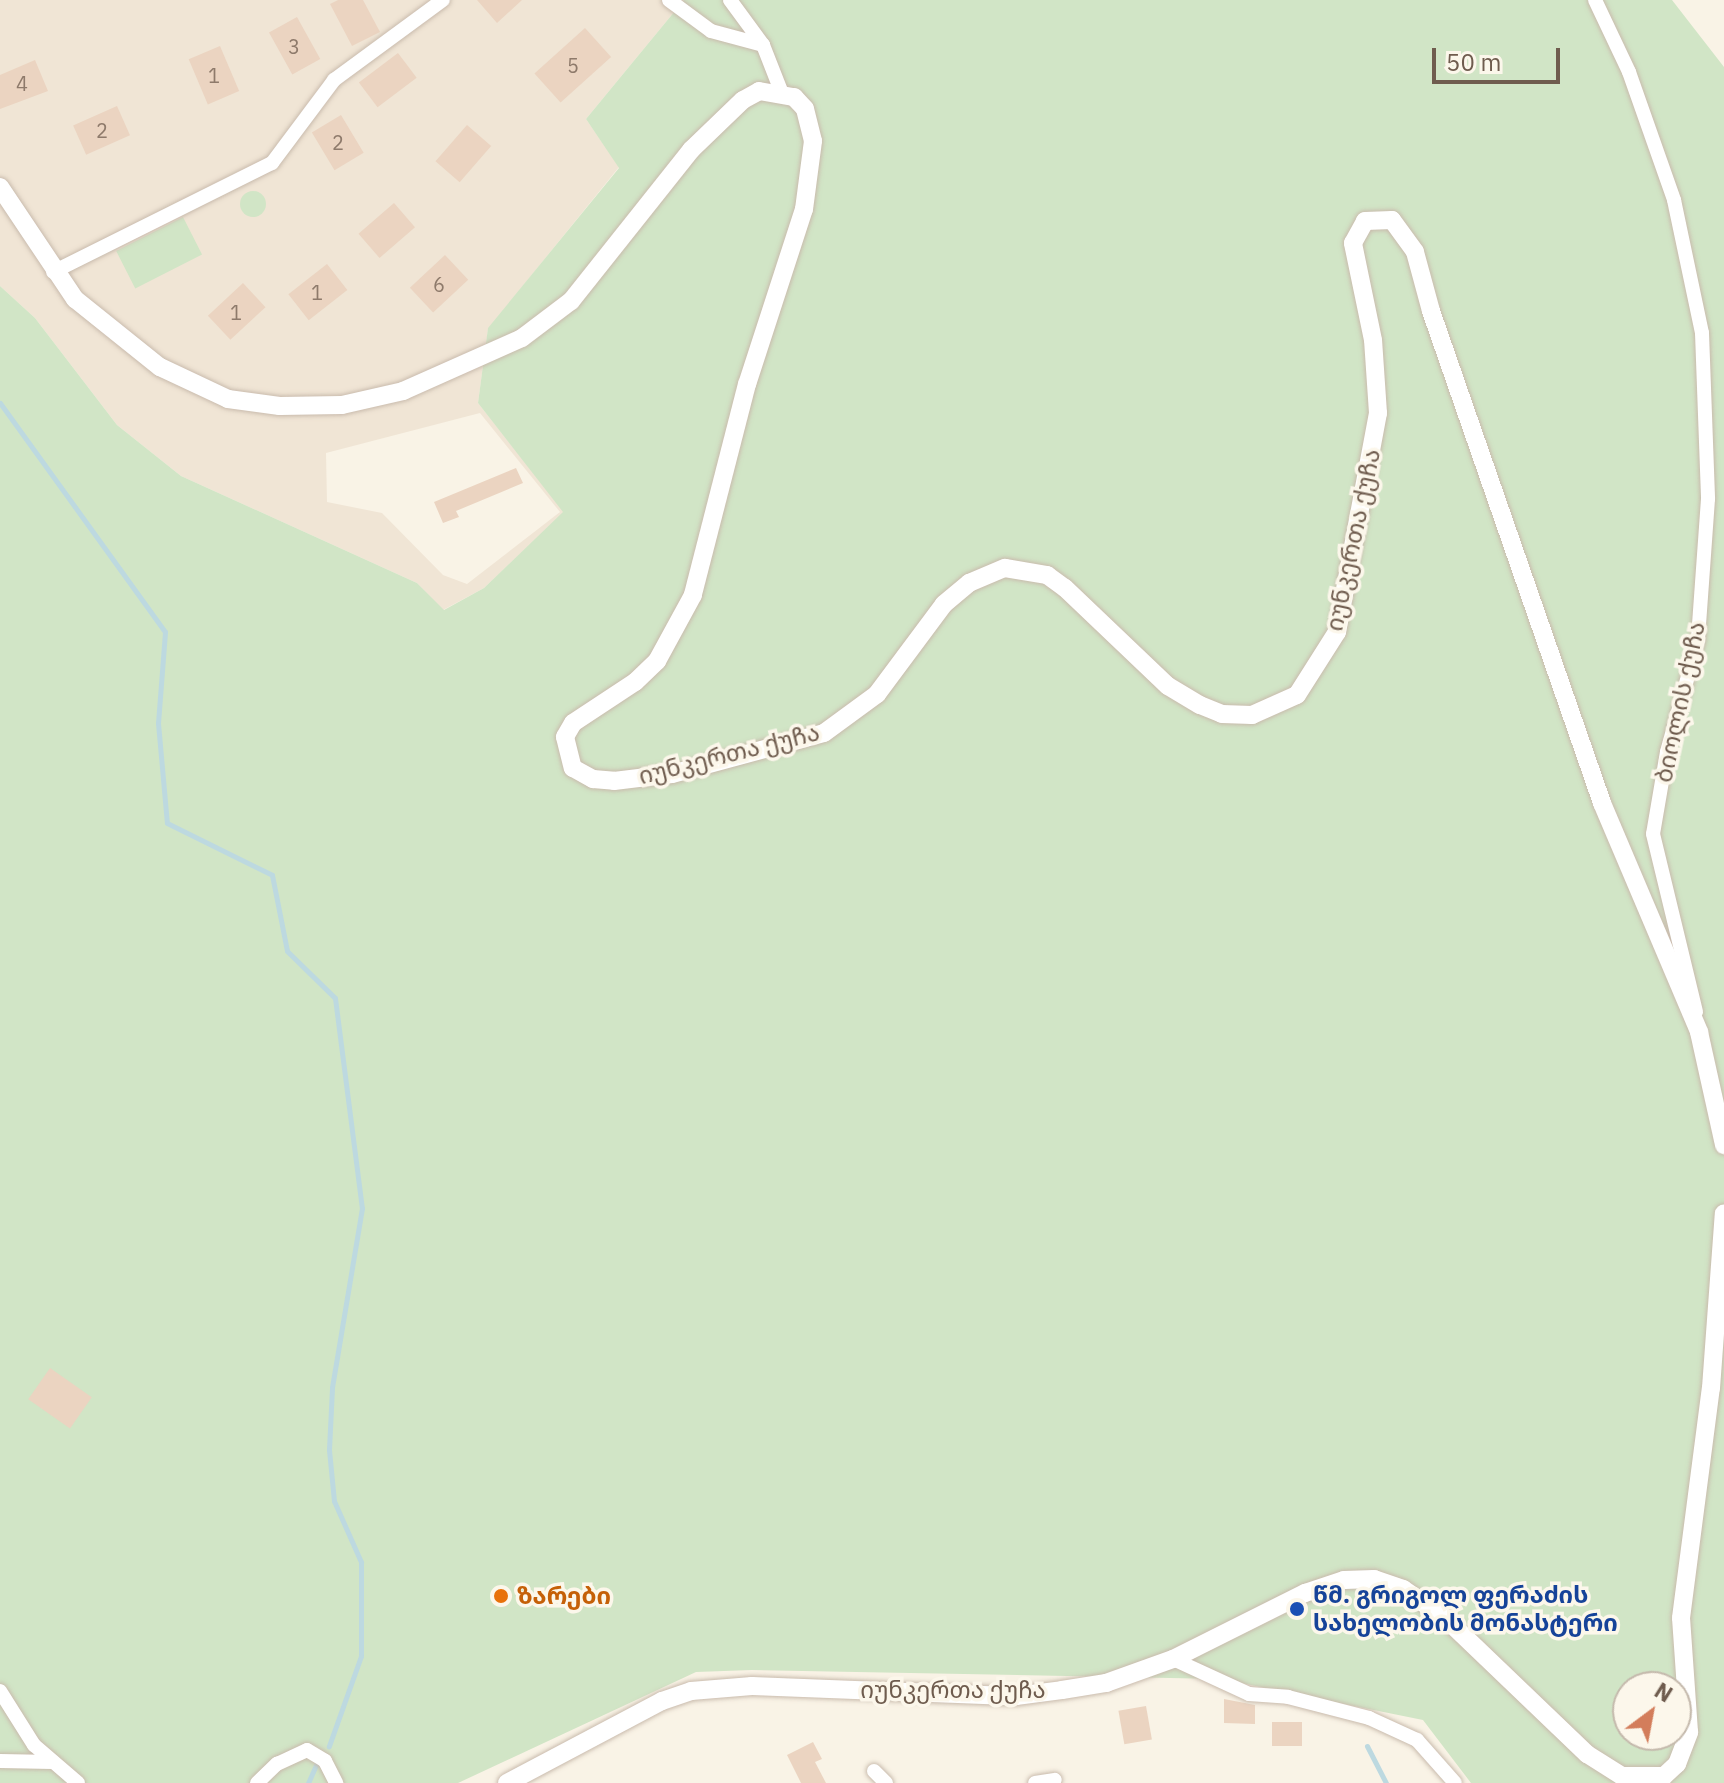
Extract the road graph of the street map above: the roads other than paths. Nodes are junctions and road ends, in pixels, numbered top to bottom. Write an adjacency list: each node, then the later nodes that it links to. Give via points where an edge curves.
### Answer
1 (443, 0): 8 (street, via 334,80 272,163)
2 (669, 0): 5 (street, via 711,31)
3 (730, 0): 5 (street)
4 (1595, 0): 9 (street, ბიოლის ქუჩა, via 1629,72 1674,200 1702,333 1708,499 1698,640 1667,752 1653,834)
5 (763, 45): 6 (street)
6 (781, 91): 8 (main road, via 759,91 743,100 691,150 571,301 522,338 403,391 342,405 280,406 228,399 147,358 86,309); 9 (main road, იუნკერთა ქუჩა, via 805,109 813,141 811,171 747,384 693,595 657,661 573,723 565,737 573,768 593,779 614,781 672,774 824,733 877,694 944,604 969,583 1005,568 1047,575 1168,686 1200,705 1222,714 1252,715 1281,706 1311,680 1339,621 1378,413 1373,340 1353,243 1365,221 1392,220 1415,252 1602,803)
7 (1, 192): 8 (main road)
8 (53, 272)
9 (1699, 1032): 10 (main road, იუნკერთა ქუჩა)
10 (1724, 1145)
11 (1724, 1213): 12 (main road, იუნკერთა ქუჩა, via 1711,1388 1681,1618 1689,1732 1677,1764 1664,1776 1622,1776 1587,1754 1445,1618 1403,1589 1374,1579 1344,1580 1305,1593)
12 (1173, 1659): 21 (main road, იუნკერთა ქუჩა, via 1106,1683 1016,1696 752,1686 691,1691 662,1701); 24 (street, via 1249,1694 1288,1697 1369,1718 1417,1740)
13 (0, 1691): 15 (street, via 34,1745)
14 (0, 1761): 15 (street)
15 (53, 1762): 18 (street)
16 (874, 1771): 22 (street)
17 (1055, 1780): 23 (street)
18 (78, 1783)
19 (257, 1783): 20 (street, via 277,1764 307,1750 325,1761)
20 (336, 1783)
21 (507, 1783)
22 (886, 1783)
23 (1035, 1783)
24 (1455, 1783)

